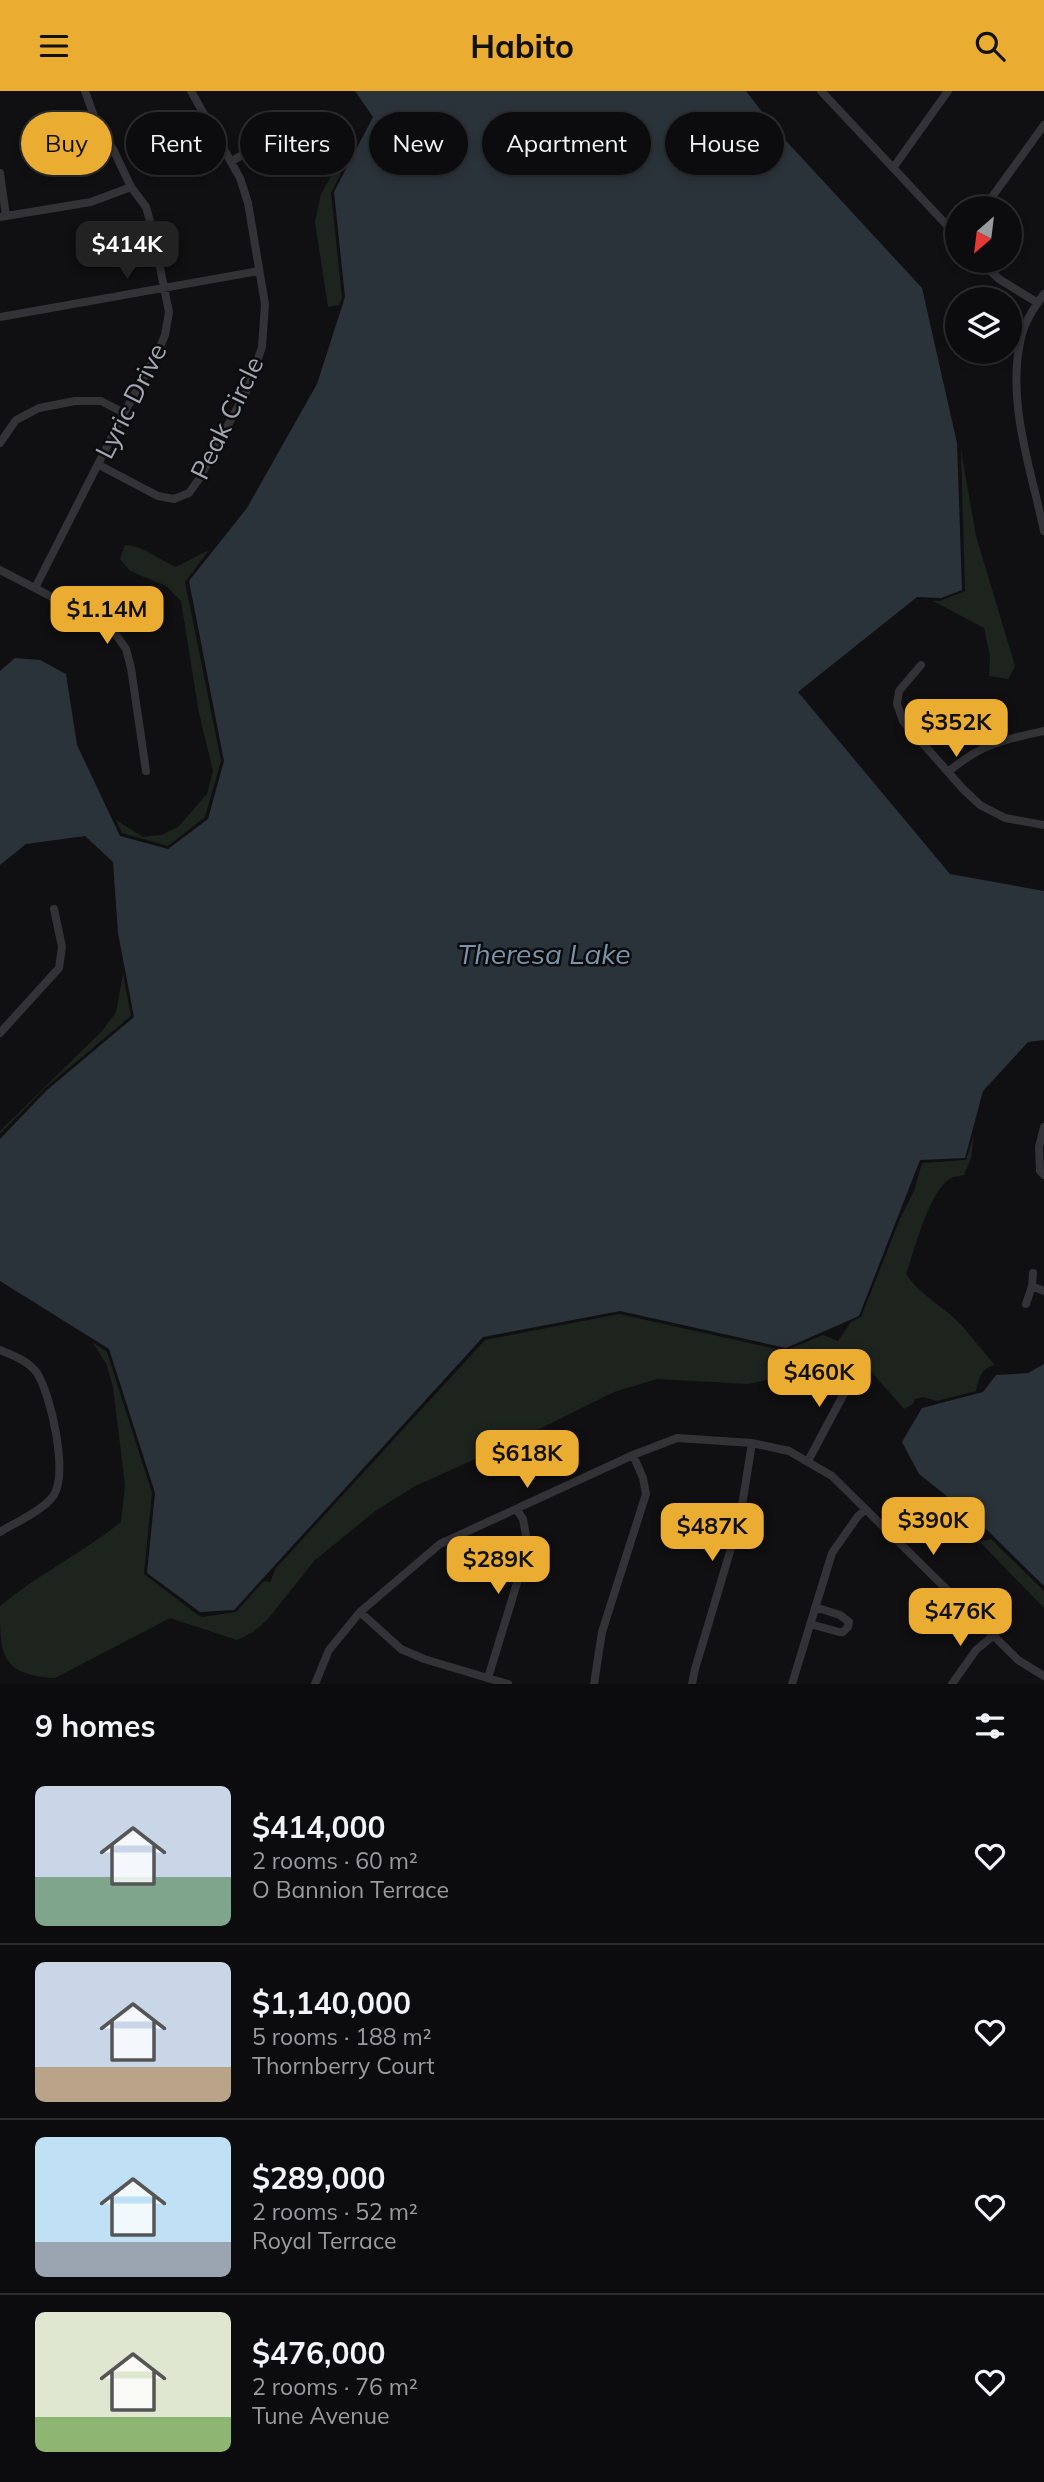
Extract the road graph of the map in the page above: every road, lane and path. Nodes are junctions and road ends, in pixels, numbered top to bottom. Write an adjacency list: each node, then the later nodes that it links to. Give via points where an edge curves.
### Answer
1 (85, 91): 10 (street, Lyric Drive, via 100,133)
2 (191, 91): 7 (street, Peak Circle)
3 (948, 91): 8 (street)
4 (825, 92): 8 (street)
5 (1044, 125): 11 (street)
6 (240, 156): 7 (street)
7 (232, 161): 14 (street, Peak Circle, via 248,203)
8 (893, 168): 13 (street)
9 (0, 173): 12 (street)
10 (131, 187): 12 (street, via 91,202); 16 (street, Lyric Drive, via 146,207)
11 (993, 196)
12 (3, 217)
13 (945, 223)
14 (259, 271): 16 (street); 22 (street, Peak Circle, via 266,323 256,369 189,493 174,499 158,496)
15 (993, 273): 18 (street)
16 (164, 289): 19 (street); 20 (street, Lyric Drive, via 169,312 165,335)
17 (1044, 294): 18 (street)
18 (1038, 303): 23 (street, via 1021,335 1017,405)
19 (0, 317)
20 (124, 413): 21 (street, via 101,401 39,408 16,420); 22 (street, Lyric Drive)
21 (0, 443)
22 (99, 465): 25 (street, Lyric Drive)
23 (1044, 531)
24 (2, 575): 25 (street)
25 (34, 589): 28 (street, via 102,623 126,649)
26 (921, 664): 29 (street, via 899,691 897,704 902,720)
27 (1044, 731): 29 (street, via 985,746)
28 (146, 771)
29 (948, 772): 30 (street, via 980,805 1005,818)
30 (1044, 825)
31 (54, 909): 32 (street, via 62,947 59,968)
32 (0, 1033)
33 (1044, 1127): 34 (street, via 1039,1147)
34 (1044, 1175)
35 (1032, 1273): 36 (street)
36 (1032, 1286): 37 (street); 38 (street)
37 (1044, 1291)
38 (1026, 1304)
39 (0, 1350): 46 (street, via 36,1371 46,1394 59,1472 48,1502)
40 (856, 1371): 43 (street)
41 (752, 1443): 42 (street, via 677,1438); 43 (street, via 789,1451); 56 (street, via 740,1518)
42 (633, 1455): 44 (street); 55 (street, via 646,1494 602,1632)
43 (808, 1461): 45 (street, via 832,1476)
44 (517, 1510): 48 (street, via 440,1544); 52 (street, via 528,1546)
45 (866, 1510): 47 (street, via 832,1553); 50 (street)
46 (0, 1532)
47 (815, 1607): 49 (street); 49 (street, via 845,1617 848,1627 839,1632)
48 (360, 1612): 52 (street, via 401,1649); 53 (street, via 329,1650)
49 (810, 1624): 57 (street)
50 (993, 1636): 51 (street); 58 (street, via 976,1650)
51 (1044, 1676)
52 (488, 1678): 54 (street)
53 (315, 1684)
54 (508, 1684)
55 (594, 1684)
56 (692, 1684)
57 (792, 1684)
58 (952, 1684)

